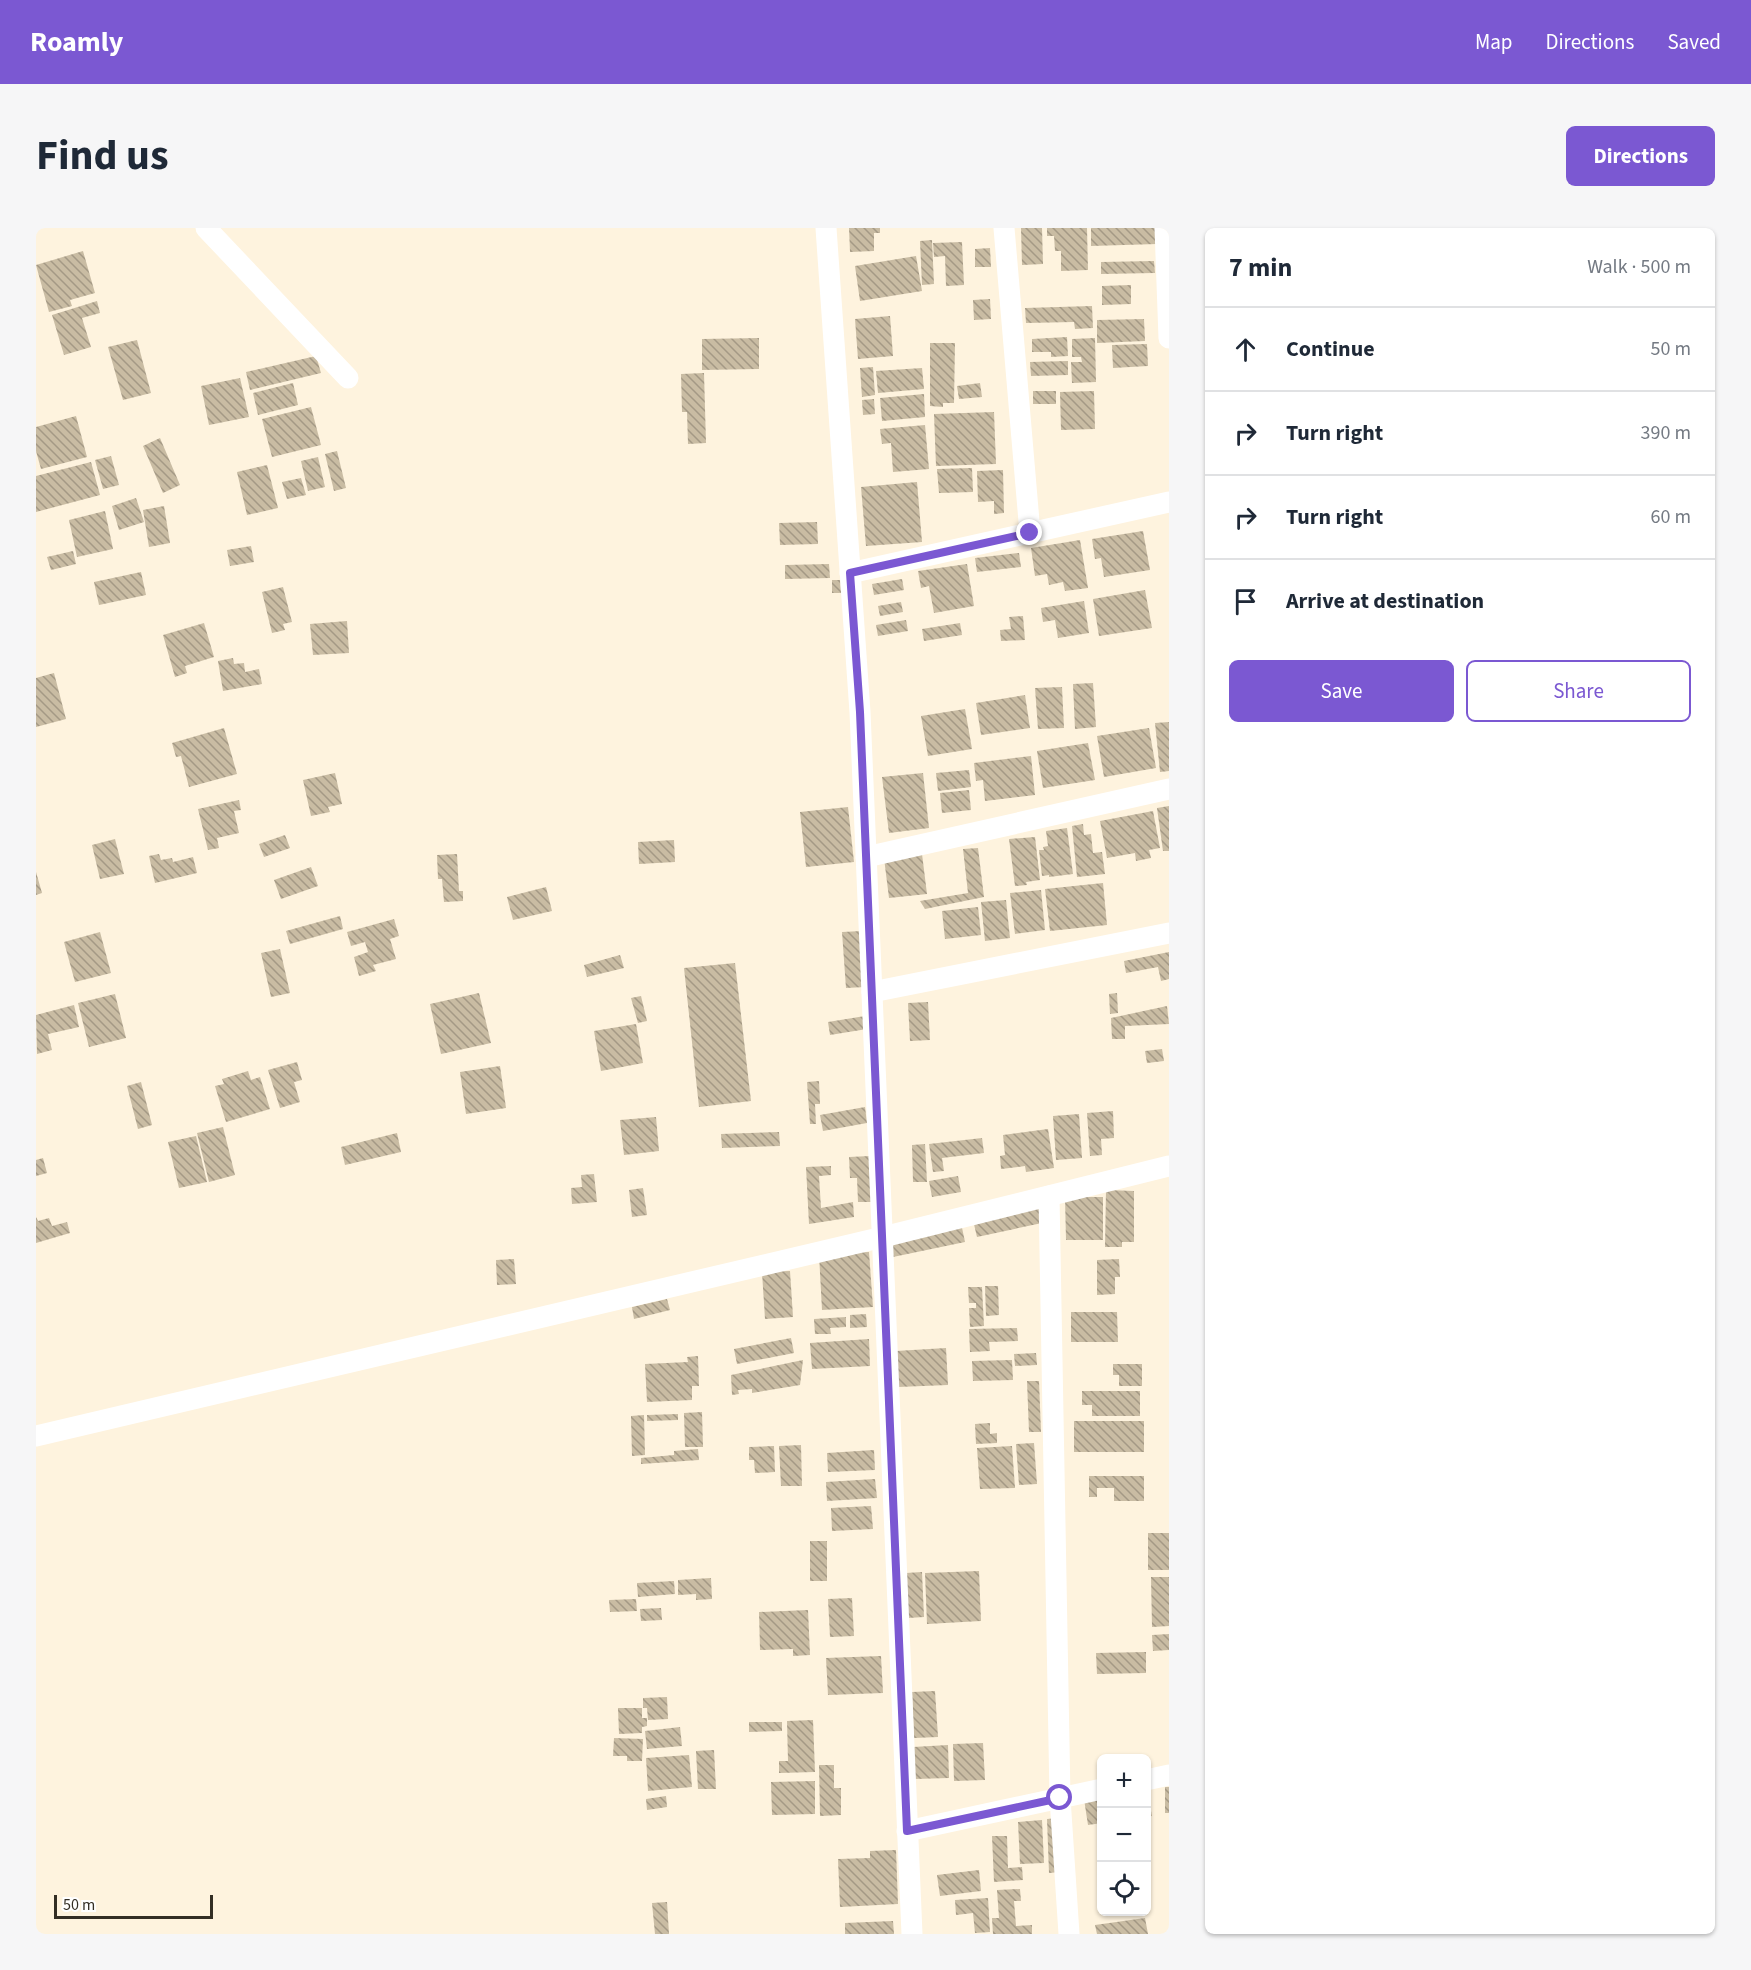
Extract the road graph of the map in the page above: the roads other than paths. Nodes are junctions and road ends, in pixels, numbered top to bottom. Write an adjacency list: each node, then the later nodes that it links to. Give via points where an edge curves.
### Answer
1 (206, 228): 6 (street)
2 (826, 228): 9 (street)
3 (1004, 228): 8 (street)
4 (1164, 228): 5 (street)
5 (1169, 338)
6 (348, 378)
7 (1169, 502): 8 (street)
8 (1030, 533): 9 (street)
9 (850, 573): 11 (street)
10 (1169, 789): 11 (street)
11 (866, 858): 13 (street)
12 (1169, 933): 13 (street)
13 (872, 992): 16 (street)
14 (1169, 1166): 15 (street)
15 (1049, 1196): 16 (street); 21 (street)
16 (883, 1237): 17 (street); 22 (street)
17 (36, 1436)
18 (1169, 1775): 19 (street)
19 (1151, 1779)
20 (1097, 1790): 21 (street)
21 (1060, 1798): 22 (street); 24 (street)
22 (907, 1831): 23 (street)
23 (912, 1934)
24 (1069, 1934)

